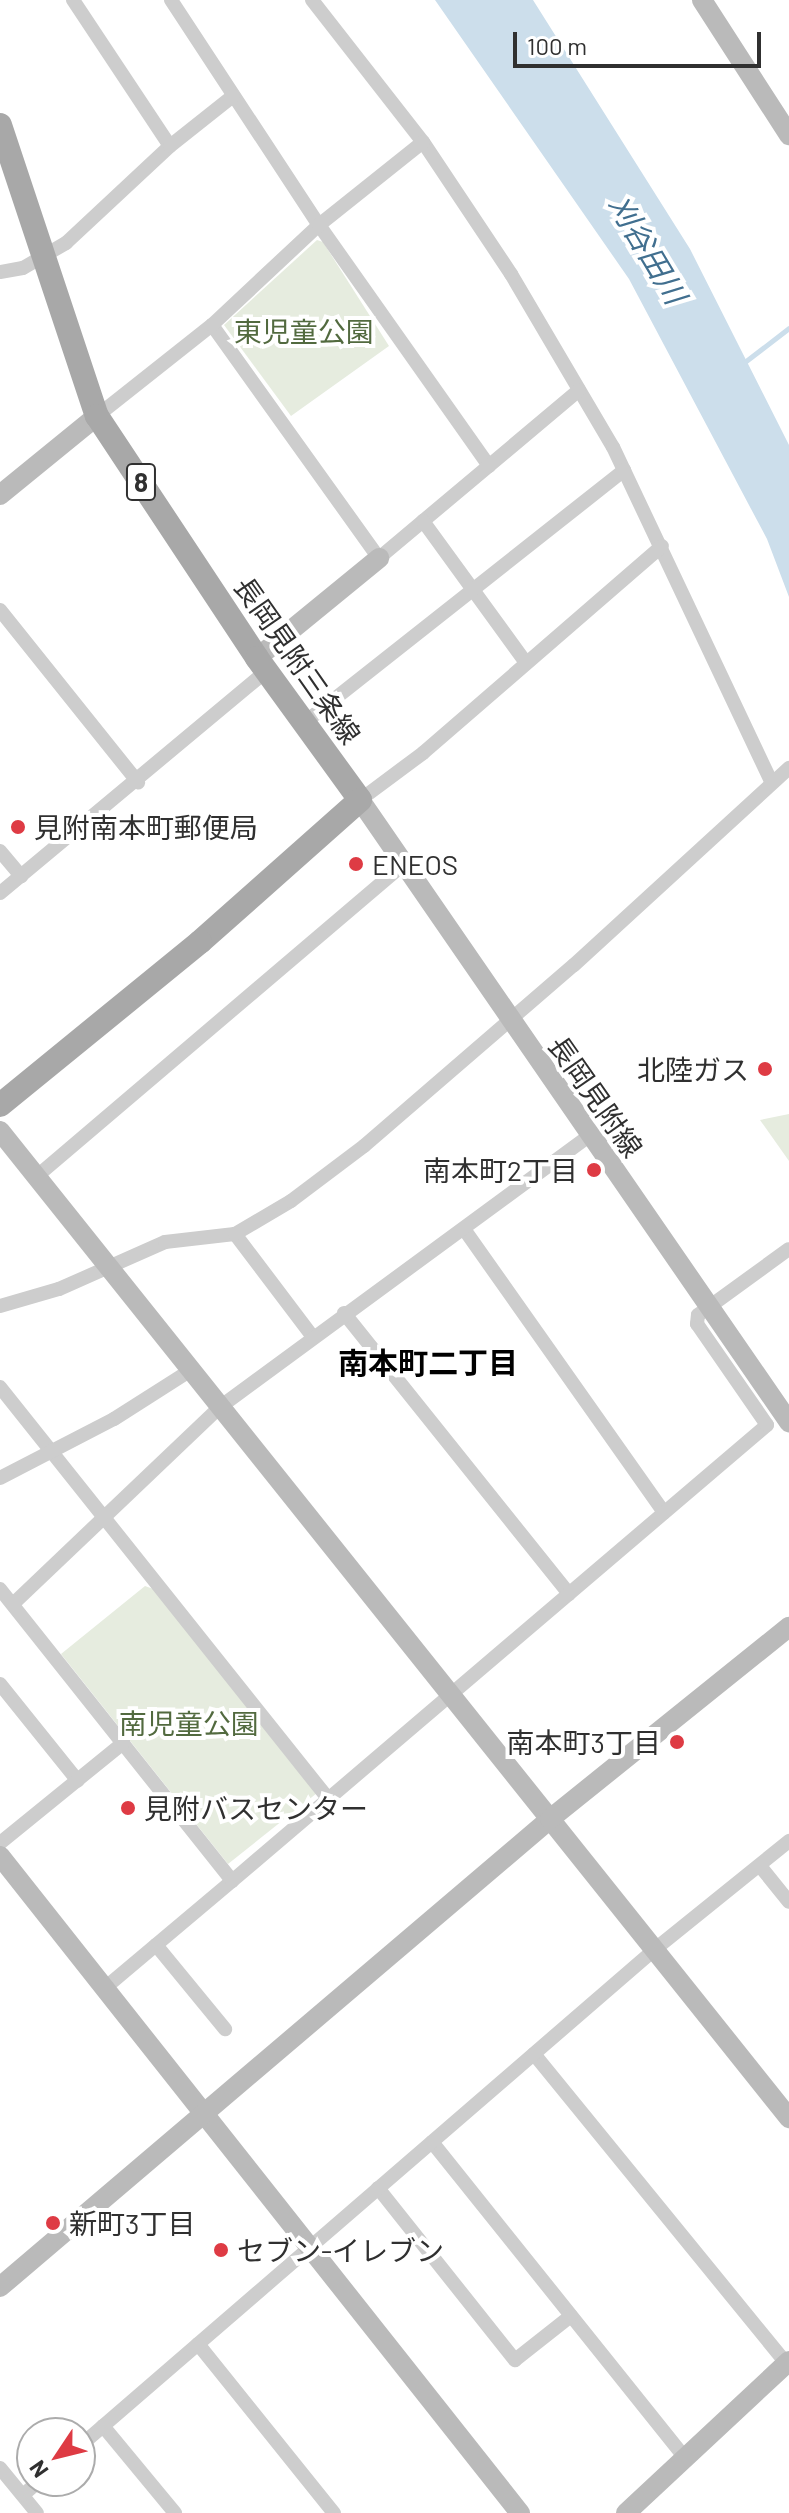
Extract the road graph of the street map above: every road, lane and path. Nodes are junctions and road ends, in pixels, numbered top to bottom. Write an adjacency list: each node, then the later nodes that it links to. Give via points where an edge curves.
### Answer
1 (73, 0): 9 (street)
2 (171, 0): 5 (street)
3 (312, 0): 8 (street)
4 (702, 0): 7 (street)
5 (233, 96): 9 (street); 10 (street)
6 (0, 125): 11 (main road, 長岡見附三条線 / 8)
7 (789, 135)
8 (423, 142): 10 (street); 14 (street, via 511,274)
9 (170, 146): 11 (street, via 66,243)
10 (319, 225): 13 (street); 16 (street)
11 (42, 257): 12 (street); 15 (main road, 長岡見附三条線 / 8)
12 (0, 272)
13 (212, 325): 15 (street); 21 (street)
14 (579, 390): 16 (street); 17 (street)
15 (97, 416): 18 (street); 25 (main road, 長岡見附三条線 / 8)
16 (489, 466): 19 (street)
17 (624, 470): 20 (street); 22 (street)
18 (0, 495)
19 (423, 521): 21 (street); 22 (street)
20 (662, 546): 24 (street); 28 (street)
21 (379, 558): 25 (street)
22 (473, 591): 24 (street); 26 (street)
23 (0, 610): 29 (street)
24 (526, 663): 30 (street)
25 (262, 664): 26 (main road, 長岡見附三条線 / 8); 29 (street)
26 (304, 723): 30 (main road, 長岡見附三条線 / 8)
27 (789, 768): 28 (street)
28 (771, 781): 35 (street)
29 (138, 782): 33 (street)
30 (360, 800): 32 (street, 長岡見附線); 36 (main road, via 200,942)
31 (0, 851): 33 (street)
32 (403, 865): 35 (street, 長岡見附線); 39 (street)
33 (21, 876): 34 (street)
34 (0, 893)
35 (510, 1020): 38 (street, 長岡見附線); 41 (street, via 364,1146 291,1201)
36 (0, 1105)
37 (0, 1131): 39 (street)
38 (589, 1136): 40 (street); 45 (street, 長岡見附線)
39 (36, 1177): 43 (street)
40 (464, 1229): 46 (street); 54 (street)
41 (235, 1234): 43 (street, via 165,1242); 47 (street)
42 (789, 1249): 45 (street)
43 (109, 1268): 44 (street); 48 (street)
44 (0, 1306)
45 (709, 1308): 51 (street, 長岡見附線); 54 (street, via 698,1315 697,1324 767,1425)
46 (344, 1313): 47 (street); 57 (street)
47 (313, 1337): 50 (street)
48 (191, 1370): 50 (street); 52 (street, via 114,1419)
49 (0, 1387): 52 (street)
50 (220, 1407): 55 (street); 61 (street)
51 (789, 1422)
52 (49, 1449): 53 (street); 55 (street)
53 (0, 1478)
54 (664, 1512): 57 (street)
55 (105, 1514): 58 (street); 64 (street)
56 (0, 1589): 58 (street)
57 (569, 1594): 61 (street)
58 (13, 1604): 62 (street)
59 (789, 1627): 65 (street)
60 (0, 1684): 63 (street)
61 (450, 1697): 64 (street); 65 (street)
62 (123, 1743): 63 (street); 70 (street)
63 (78, 1781): 67 (street)
64 (326, 1796): 70 (street)
65 (550, 1819): 73 (street); 77 (street)
66 (789, 1841): 69 (street)
67 (0, 1843)
68 (0, 1856): 74 (street)
69 (760, 1866): 71 (street); 73 (street)
70 (232, 1881): 72 (street)
71 (789, 1902)
72 (156, 1945): 74 (street); 75 (street)
73 (654, 1950): 76 (street); 78 (street)
74 (105, 1988): 77 (street)
75 (225, 2029)
76 (534, 2054): 79 (street); 85 (street)
77 (203, 2112): 81 (street); 82 (street)
78 (789, 2118)
79 (432, 2142): 80 (street); 83 (street)
80 (378, 2188): 81 (street); 83 (street, via 515,2360)
81 (310, 2248): 84 (street); 95 (street)
82 (0, 2287)
83 (571, 2316): 88 (street)
84 (198, 2344): 86 (street); 94 (street)
85 (788, 2364): 88 (street)
86 (103, 2426): 87 (street); 93 (street)
87 (96, 2432)
88 (685, 2458): 96 (street)
89 (0, 2468): 90 (street)
90 (16, 2487)
91 (25, 2497): 92 (street)
92 (37, 2513)
93 (175, 2513)
94 (334, 2513)
95 (520, 2513)
96 (626, 2513)

